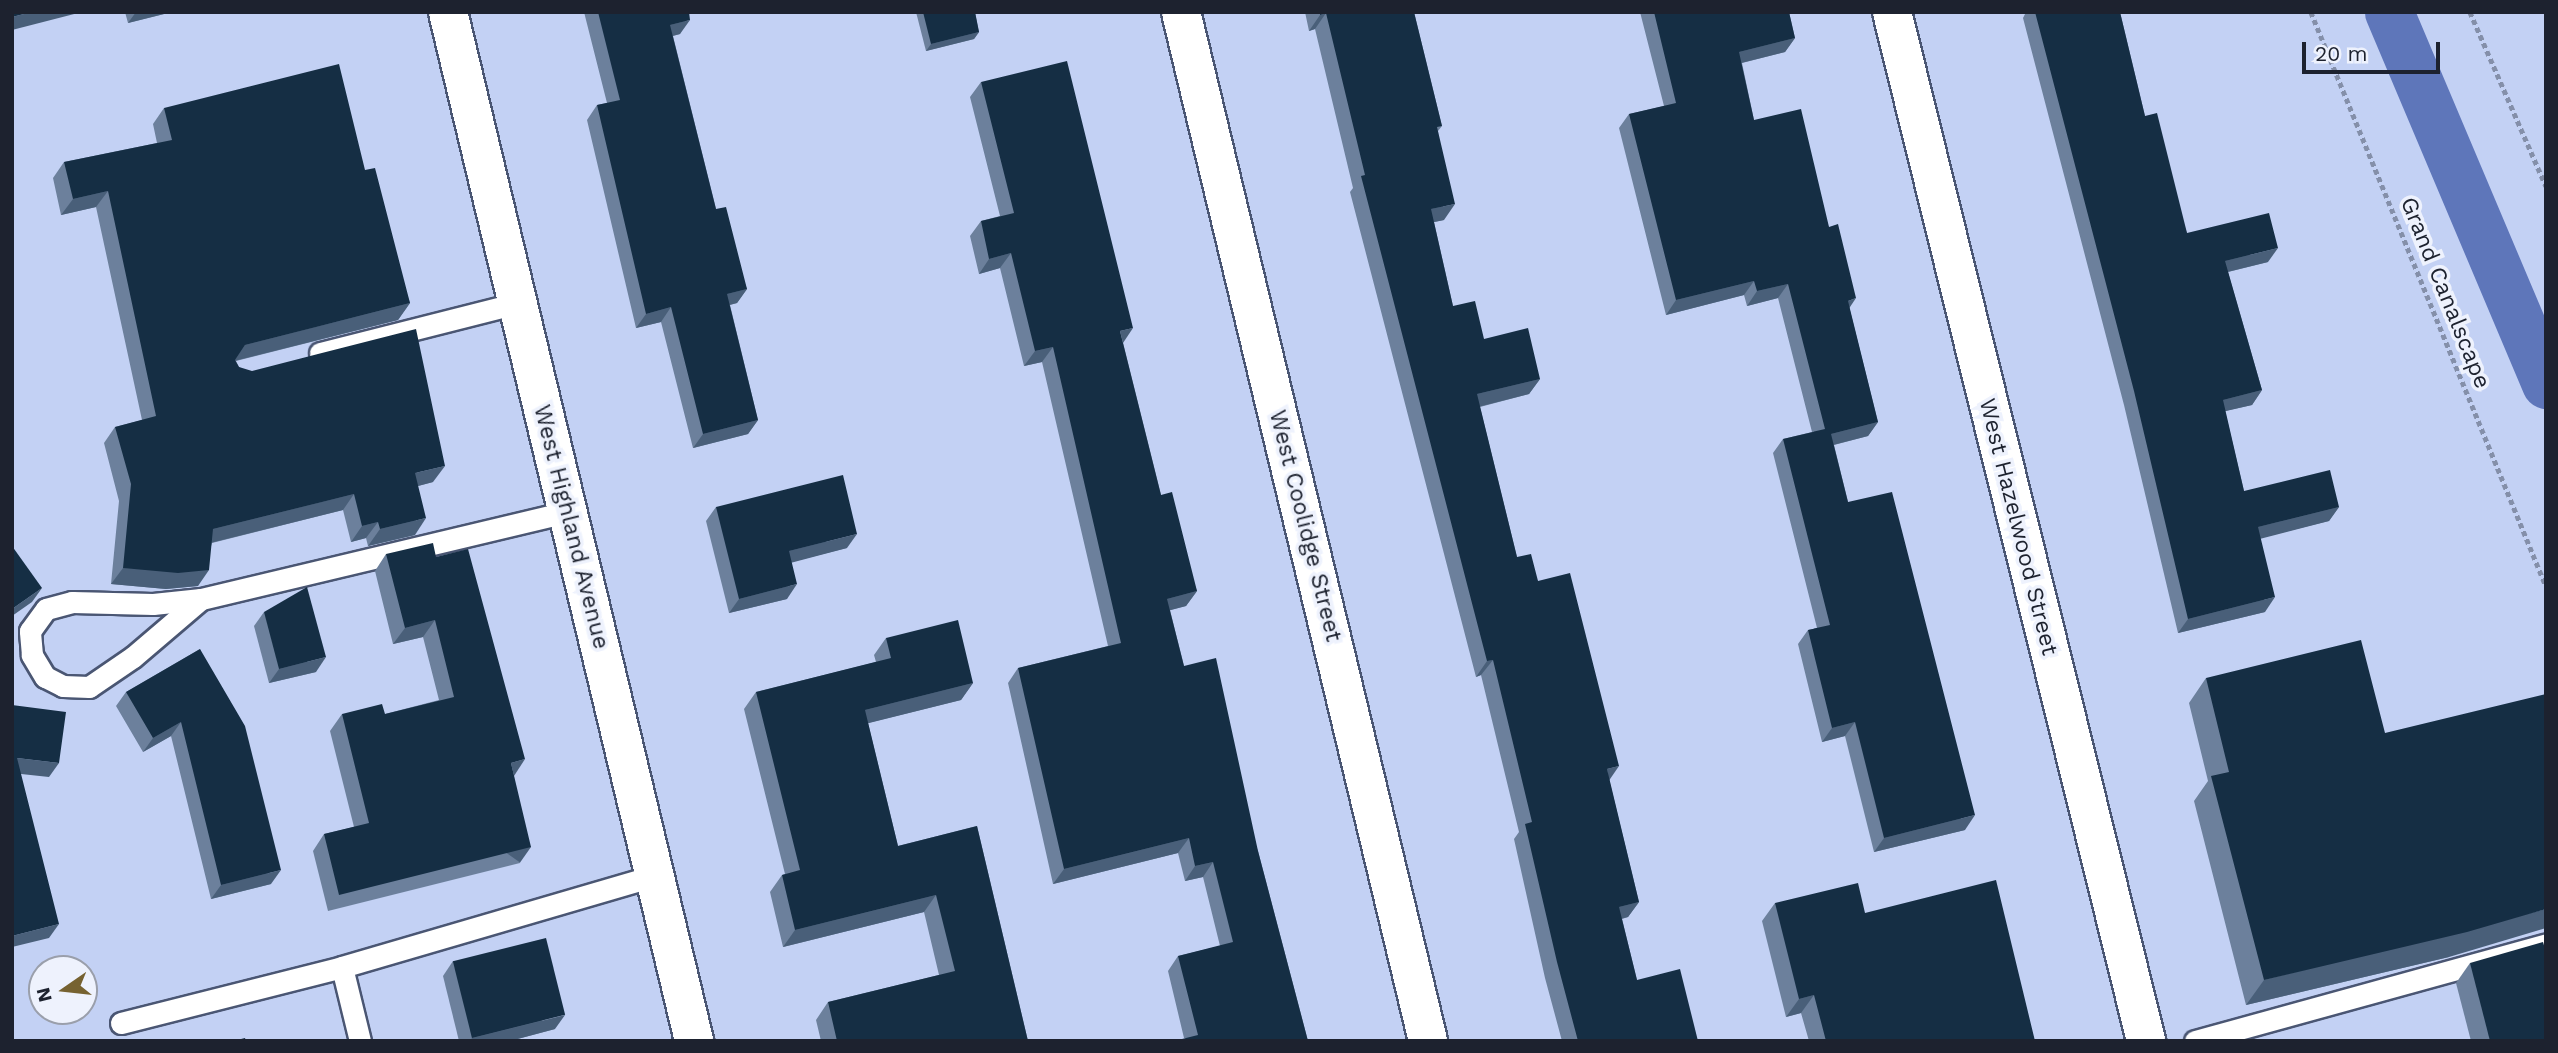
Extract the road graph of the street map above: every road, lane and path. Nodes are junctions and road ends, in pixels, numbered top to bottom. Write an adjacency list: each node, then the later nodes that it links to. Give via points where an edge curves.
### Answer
1 (448, 12): 7 (street, West Highland Avenue)
2 (1181, 12): 18 (street, West Coolidge Street)
3 (1892, 12): 19 (street, West Hazelwood Street)
4 (2311, 12): 10 (path, Grand Canalscape)
5 (2470, 12): 6 (path)
6 (2546, 186)
7 (517, 303): 8 (lane); 9 (street, West Highland Avenue)
8 (303, 357)
9 (566, 512): 11 (lane); 12 (street, West Highland Avenue)
10 (2546, 586)
11 (201, 598): 11 (lane, via 133,657 89,687 63,686 45,677 32,655 30,631 46,609 72,601 153,604)
12 (654, 876): 14 (lane); 17 (street, West Highland Avenue)
13 (2546, 944): 20 (lane)
14 (342, 967): 15 (lane); 16 (lane)
15 (121, 1023)
16 (360, 1041)
17 (694, 1041)
18 (1428, 1041)
19 (2146, 1041)
20 (2195, 1041)

